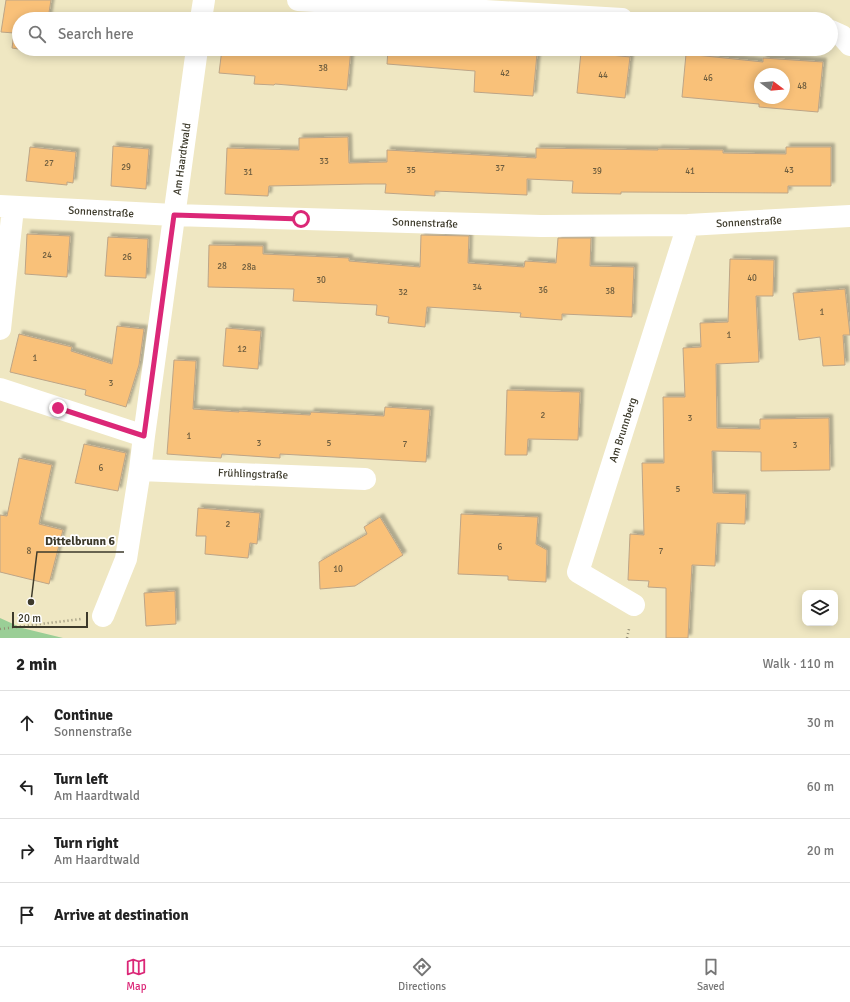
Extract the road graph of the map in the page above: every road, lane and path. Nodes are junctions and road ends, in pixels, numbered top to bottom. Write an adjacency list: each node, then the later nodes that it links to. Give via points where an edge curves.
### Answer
1 (204, 0): 3 (street)
2 (298, 0): 4 (street)
3 (202, 12)
4 (503, 12)
5 (838, 34): 6 (street)
6 (850, 45)
7 (196, 56): 9 (street, Am Haardtwald)
8 (6, 207): 9 (street, Sonnenstraße); 12 (street)
9 (174, 215): 11 (street, Sonnenstraße, via 541,226); 14 (street, Am Haardtwald)
10 (850, 216): 11 (street, Sonnenstraße)
11 (688, 225): 17 (street, Am Brunnberg, via 578,572)
12 (0, 329)
13 (0, 389): 14 (street)
14 (144, 436): 15 (street, Am Haardtwald)
15 (140, 470): 16 (street, Frühlingstraße); 18 (street, Am Haardtwald, via 126,559)
16 (365, 479)
17 (634, 606)
18 (103, 616): 19 (path)
19 (0, 629)

